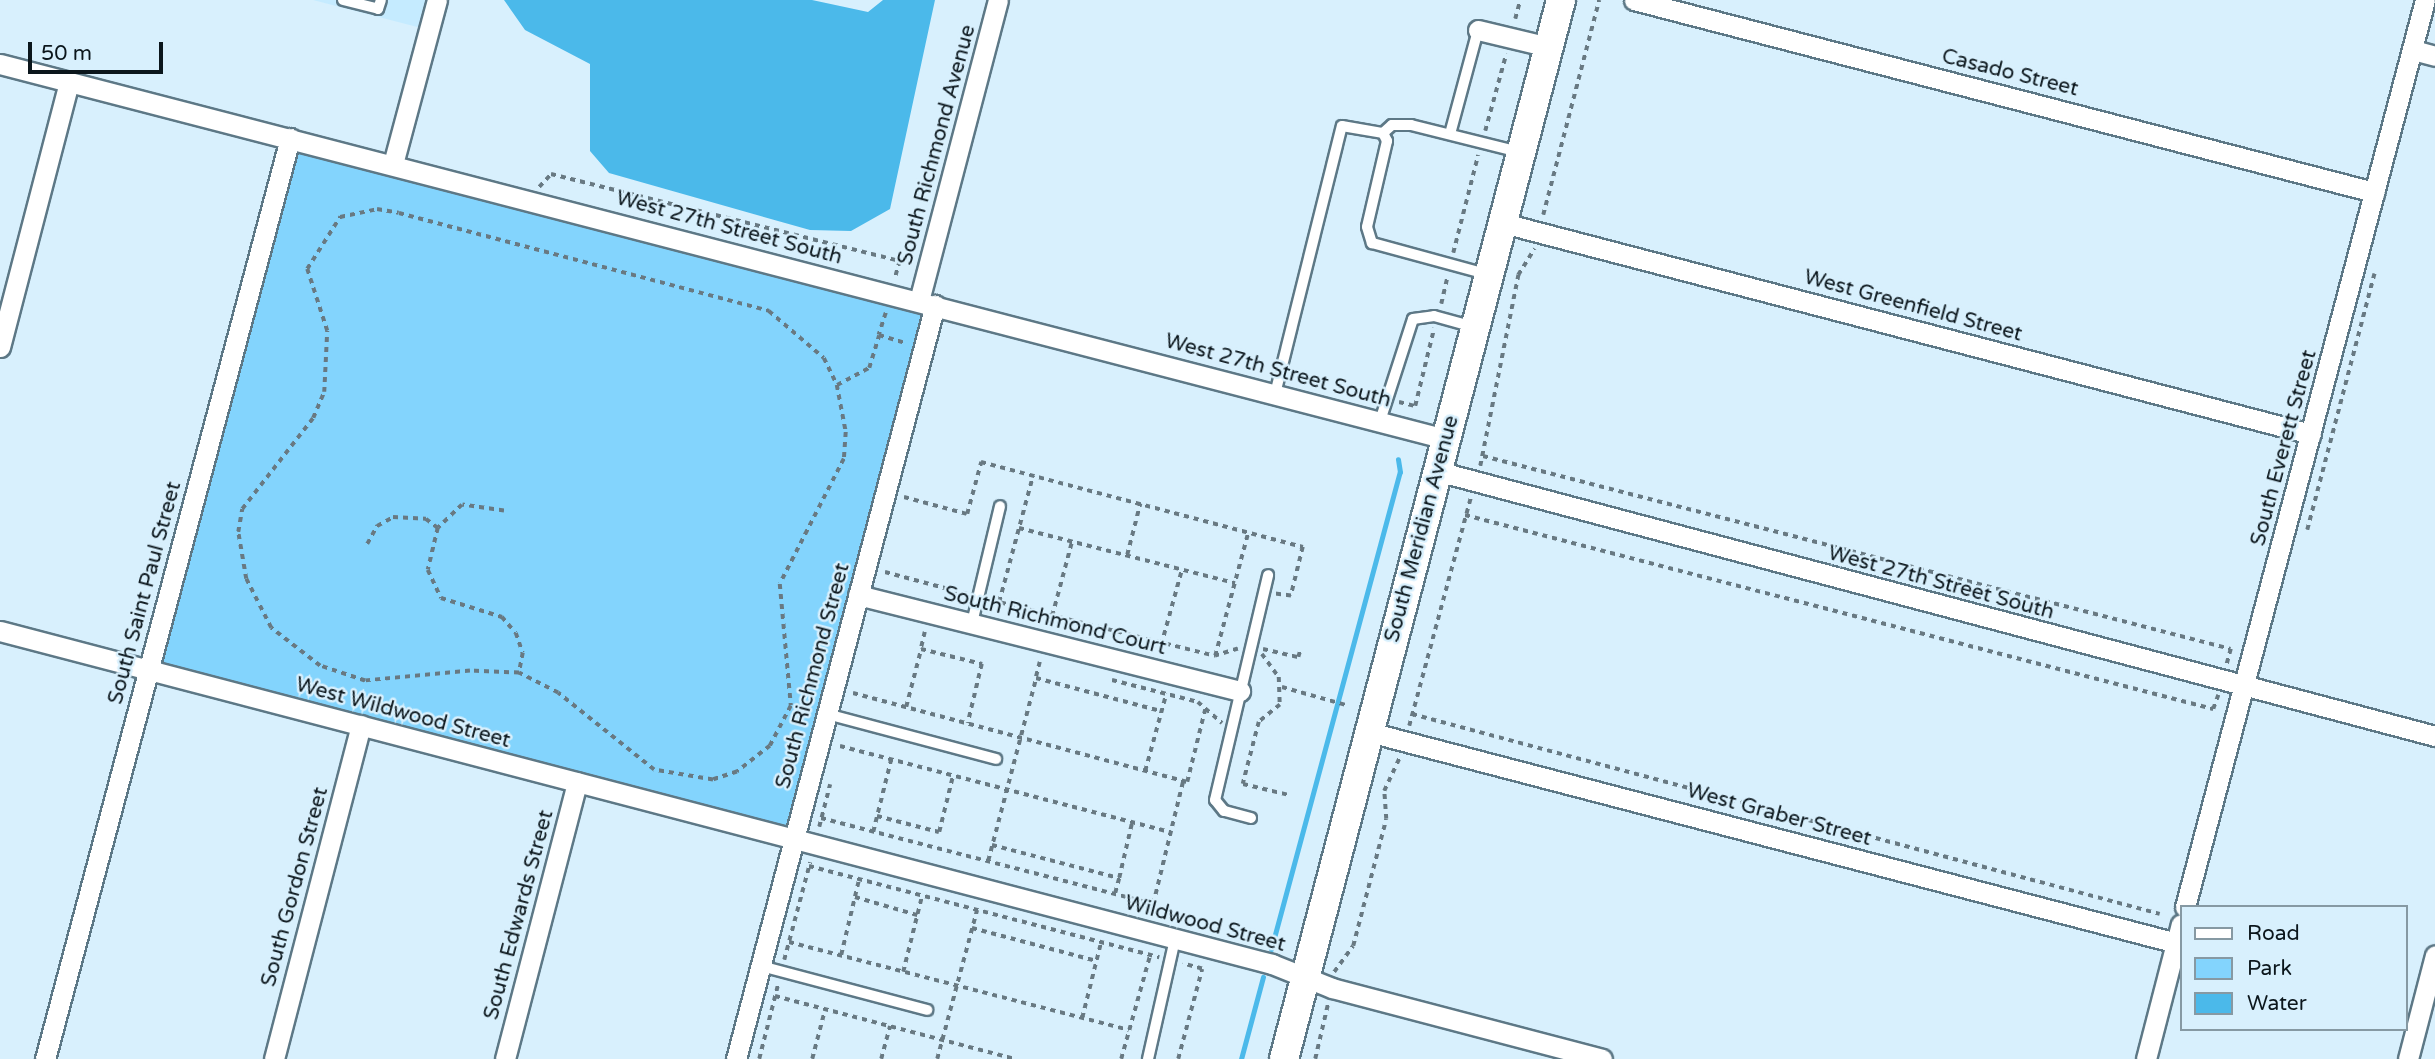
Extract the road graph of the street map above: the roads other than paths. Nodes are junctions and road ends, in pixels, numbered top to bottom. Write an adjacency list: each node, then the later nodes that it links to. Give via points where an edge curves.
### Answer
1 (343, 0): 2 (lane, via 379,9)
2 (381, 0)
3 (437, 0): 18 (street)
4 (998, 0): 22 (street, South Richmond Avenue)
5 (1561, 0): 9 (main road, South Meridian Avenue)
6 (1634, 0): 19 (street, Casado Street)
7 (2425, 0): 10 (street, South Everett Street)
8 (1478, 30): 9 (street); 15 (lane)
9 (1549, 47): 17 (main road, South Meridian Avenue)
10 (2413, 50): 11 (street); 19 (street, South Everett Street)
11 (2435, 56)
12 (0, 64): 13 (street, West 27th Street South)
13 (69, 82): 16 (street, West 27th Street South); 24 (street)
14 (1383, 133): 15 (lane, via 1402,124); 21 (lane, via 1385,156 1368,239); 25 (lane, via 1349,124 1338,131)
15 (1450, 134): 17 (lane)
16 (290, 138): 18 (street, West 27th Street South); 35 (street, South Saint Paul Street)
17 (1521, 152): 20 (main road, South Meridian Avenue)
18 (393, 164): 22 (street, West 27th Street South)
19 (2374, 192): 27 (street, South Everett Street)
20 (1503, 223): 21 (main road, South Meridian Avenue); 27 (street, West Greenfield Street)
21 (1489, 275): 23 (main road, South Meridian Avenue)
22 (927, 303): 25 (street, West 27th Street South); 32 (street, South Richmond Street)
23 (1475, 327): 26 (lane, via 1437,317 1413,319 1406,327); 28 (main road, South Meridian Avenue)
24 (0, 347)
25 (1275, 394): 26 (street, West 27th Street South)
26 (1380, 421): 28 (street, West 27th Street South)
27 (2311, 434): 36 (street, South Everett Street)
28 (1446, 439): 29 (main road, South Meridian Avenue)
29 (1437, 471): 36 (street, West 27th Street South); 40 (main road, South Meridian Avenue)
30 (1000, 506): 33 (lane)
31 (1268, 575): 37 (lane)
32 (859, 595): 33 (street, South Richmond Court); 38 (street, South Richmond Street)
33 (972, 623): 37 (street, South Richmond Court)
34 (0, 631): 35 (street, West Wildwood Street)
35 (148, 670): 39 (street, West Wildwood Street); 53 (street, South Saint Paul Street)
36 (2245, 686): 41 (street, West 27th Street South); 46 (street, South Everett Street)
37 (1240, 691): 44 (lane, via 1215,800 1224,811)
38 (827, 714): 42 (lane); 45 (street, South Richmond Street)
39 (361, 726): 43 (street, West Wildwood Street); 54 (street, South Gordon Street)
40 (1369, 732): 47 (street, West Graber Street); 51 (main road, South Meridian Avenue)
41 (2435, 736)
42 (996, 759)
43 (577, 782): 45 (street, West Wildwood Street); 55 (street, South Edwards Street)
44 (1251, 818)
45 (794, 839): 48 (street, Wildwood Street); 50 (street, South Richmond Street)
46 (2186, 905)
47 (2179, 933): 60 (street)
48 (1175, 939): 51 (street, Wildwood Street); 57 (lane)
49 (2435, 954): 61 (street)
50 (761, 965): 52 (lane); 56 (street, South Richmond Street)
51 (1306, 977): 58 (main road, South Meridian Avenue); 59 (street, Wildwood Street, via 1332,988)
52 (927, 1010)
53 (45, 1059)
54 (274, 1059)
55 (505, 1059)
56 (736, 1059)
57 (1148, 1059)
58 (1284, 1059)
59 (1602, 1059)
60 (2146, 1059)
61 (2408, 1059)

